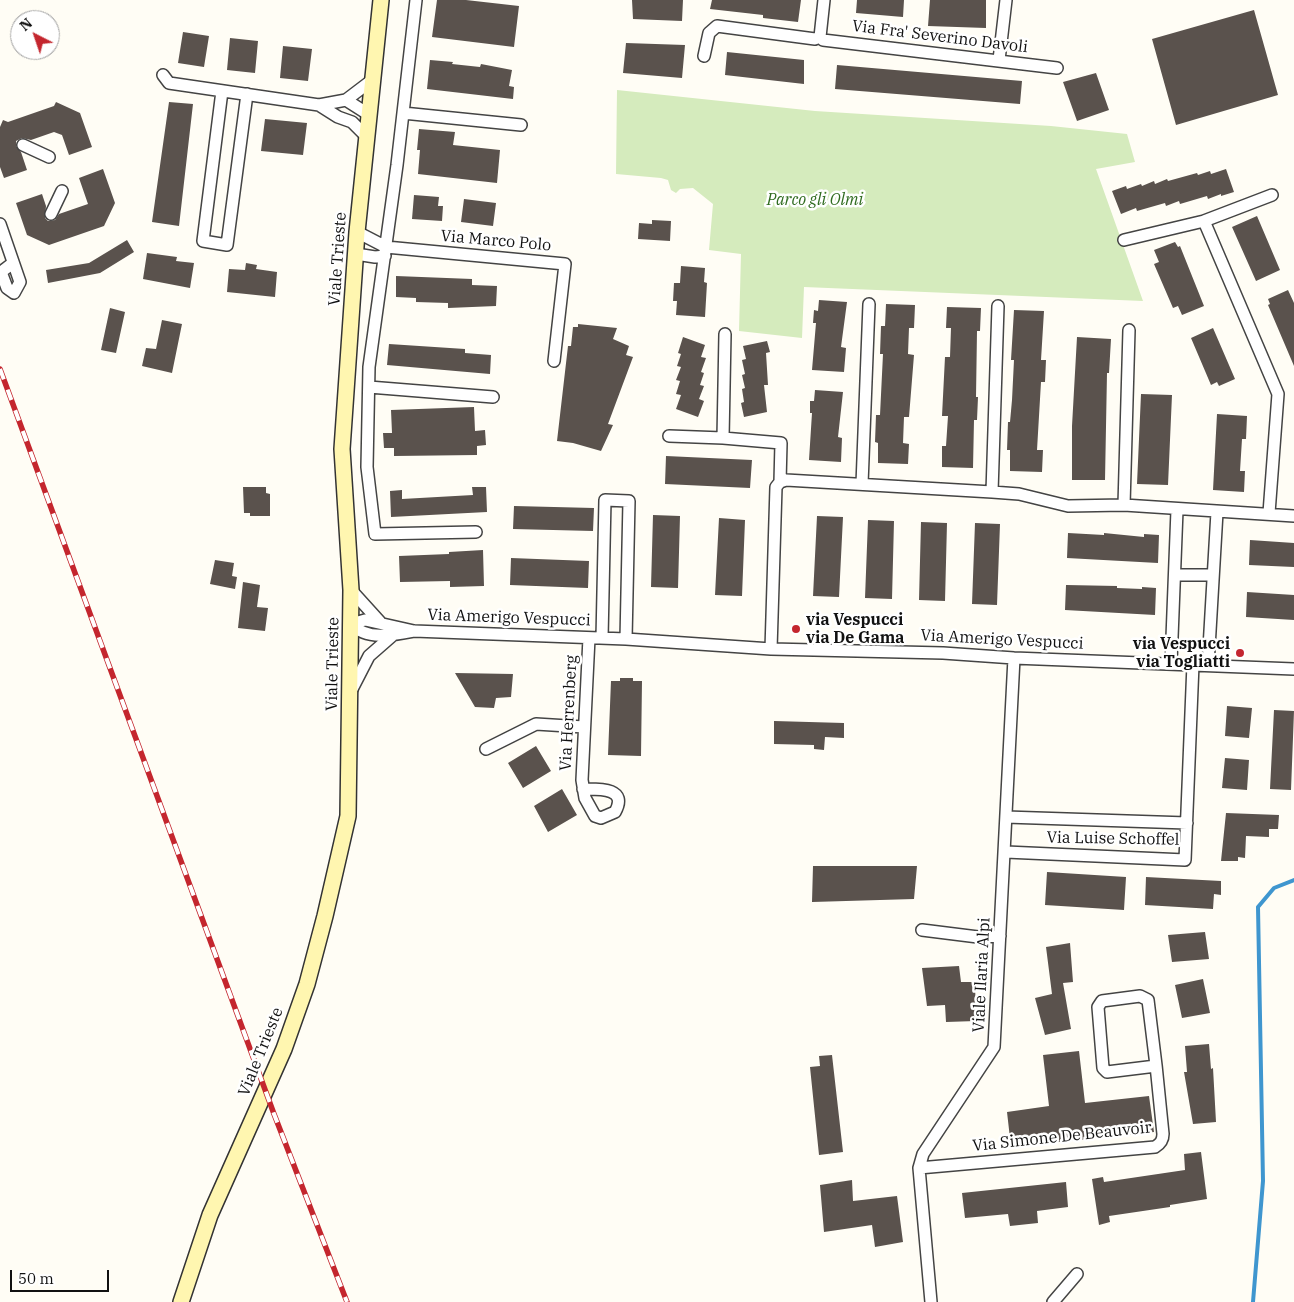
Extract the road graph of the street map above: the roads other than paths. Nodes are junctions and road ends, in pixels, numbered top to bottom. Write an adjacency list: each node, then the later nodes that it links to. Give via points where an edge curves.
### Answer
1 (381, 0): 10 (main road, Viale Trieste)
2 (416, 0): 15 (street)
3 (824, 0): 5 (street)
4 (1006, 0): 7 (street)
5 (820, 37): 6 (street, Via Fra' Severino Davoli, via 815,39 717,26 709,33); 7 (street, Via Fra' Severino Davoli, via 823,40)
6 (704, 56)
7 (999, 60): 8 (street, Via Fra' Severino Davoli)
8 (1057, 68)
9 (163, 75): 11 (street, via 168,83)
10 (371, 81): 13 (street); 16 (main road, Viale Trieste)
11 (222, 90): 12 (street); 12 (street, via 203,241 227,245)
12 (247, 94): 14 (street)
13 (346, 100): 14 (street); 16 (street)
14 (319, 105): 17 (street)
15 (403, 113): 18 (street); 29 (street)
16 (368, 114): 17 (street); 19 (main road, Viale Trieste)
17 (352, 122): 19 (street)
18 (521, 126)
19 (366, 136): 27 (main road, Viale Trieste)
20 (23, 145): 21 (street)
21 (49, 157)
22 (62, 192): 24 (street)
23 (1272, 195): 25 (street)
24 (51, 214)
25 (1204, 220): 28 (street); 47 (street, via 1278,394)
26 (0, 224): 31 (street)
27 (357, 232): 29 (street, Via Marco Polo); 30 (main road, Viale Trieste)
28 (1124, 240)
29 (386, 251): 30 (street, Via Marco Polo, via 375,257); 36 (street, Via Marco Polo, via 565,264); 37 (street)
30 (356, 254): 52 (main road, Viale Trieste, via 342,449)
31 (14, 263)
32 (869, 304): 42 (street)
33 (998, 306): 43 (street)
34 (1128, 330): 44 (street)
35 (726, 334): 40 (street)
36 (554, 361)
37 (369, 387): 38 (street); 49 (street, via 367,467 375,534)
38 (493, 397)
39 (669, 436): 40 (street)
40 (724, 438): 41 (street, via 781,443)
41 (780, 482): 42 (street); 60 (street, via 776,487)
42 (862, 484): 43 (street)
43 (992, 492): 44 (street, via 1018,494 1068,506)
44 (1124, 505): 45 (street)
45 (1177, 510): 46 (street); 50 (street)
46 (1216, 512): 47 (street); 51 (street)
47 (1269, 513): 48 (street)
48 (1294, 516)
49 (476, 532)
50 (1175, 575): 51 (street); 62 (street)
51 (1213, 575): 64 (street)
52 (351, 590): 53 (street); 54 (main road, Viale Trieste)
53 (381, 623): 54 (street, Via Amerigo Vespucci, via 365,620); 55 (street, Via Amerigo Vespucci)
54 (351, 624): 56 (street, Via Amerigo Vespucci, via 368,634); 66 (main road, Viale Trieste)
55 (414, 630): 56 (street, Via Amerigo Vespucci); 57 (street, Via Amerigo Vespucci)
56 (393, 635): 66 (street, Via Amerigo Vespucci, via 370,656)
57 (589, 638): 58 (street, Via Amerigo Vespucci); 67 (street, Via Herrenberg)
58 (602, 638): 59 (street, Via Amerigo Vespucci); 59 (street, Via Amerigo Vespucci, via 606,500 629,501)
59 (626, 639): 60 (street, Via Amerigo Vespucci)
60 (771, 649): 61 (street, Via Amerigo Vespucci)
61 (1014, 658): 62 (street, Via Amerigo Vespucci); 70 (street, Viale Ilaria Alpi)
62 (1171, 663): 63 (street, Via Amerigo Vespucci)
63 (1193, 664): 64 (street, Via Amerigo Vespucci); 71 (street, Via Luise Schoffel)
64 (1208, 665): 65 (street, Via Amerigo Vespucci)
65 (1294, 668)
66 (351, 691): 78 (main road, Viale Trieste, via 348,816 311,967 284,1049 210,1215)
67 (584, 726): 68 (street, via 536,724 524,727); 69 (street, Via Herrenberg)
68 (486, 749)
69 (583, 790)
70 (1006, 817): 71 (street, Via Luise Schoffel); 72 (street, Viale Ilaria Alpi)
71 (1187, 823): 72 (street, Via Luise Schoffel, via 1185,860)
72 (1006, 852): 74 (street, Viale Ilaria Alpi)
73 (922, 930): 74 (street, via 978,937)
74 (1000, 936): 76 (street, Viale Ilaria Alpi, via 994,1047 923,1154)
75 (1156, 1066): 75 (street, Via Simone De Beauvoir, via 1148,1000 1140,996 1102,1001 1098,1007 1103,1068 1108,1072); 76 (street, Via Simone De Beauvoir, via 1163,1140 1154,1147)
76 (919, 1168): 79 (street, Viale Ilaria Alpi)
77 (1077, 1274): 80 (street)
78 (181, 1302)
79 (931, 1302)
80 (1053, 1302)

